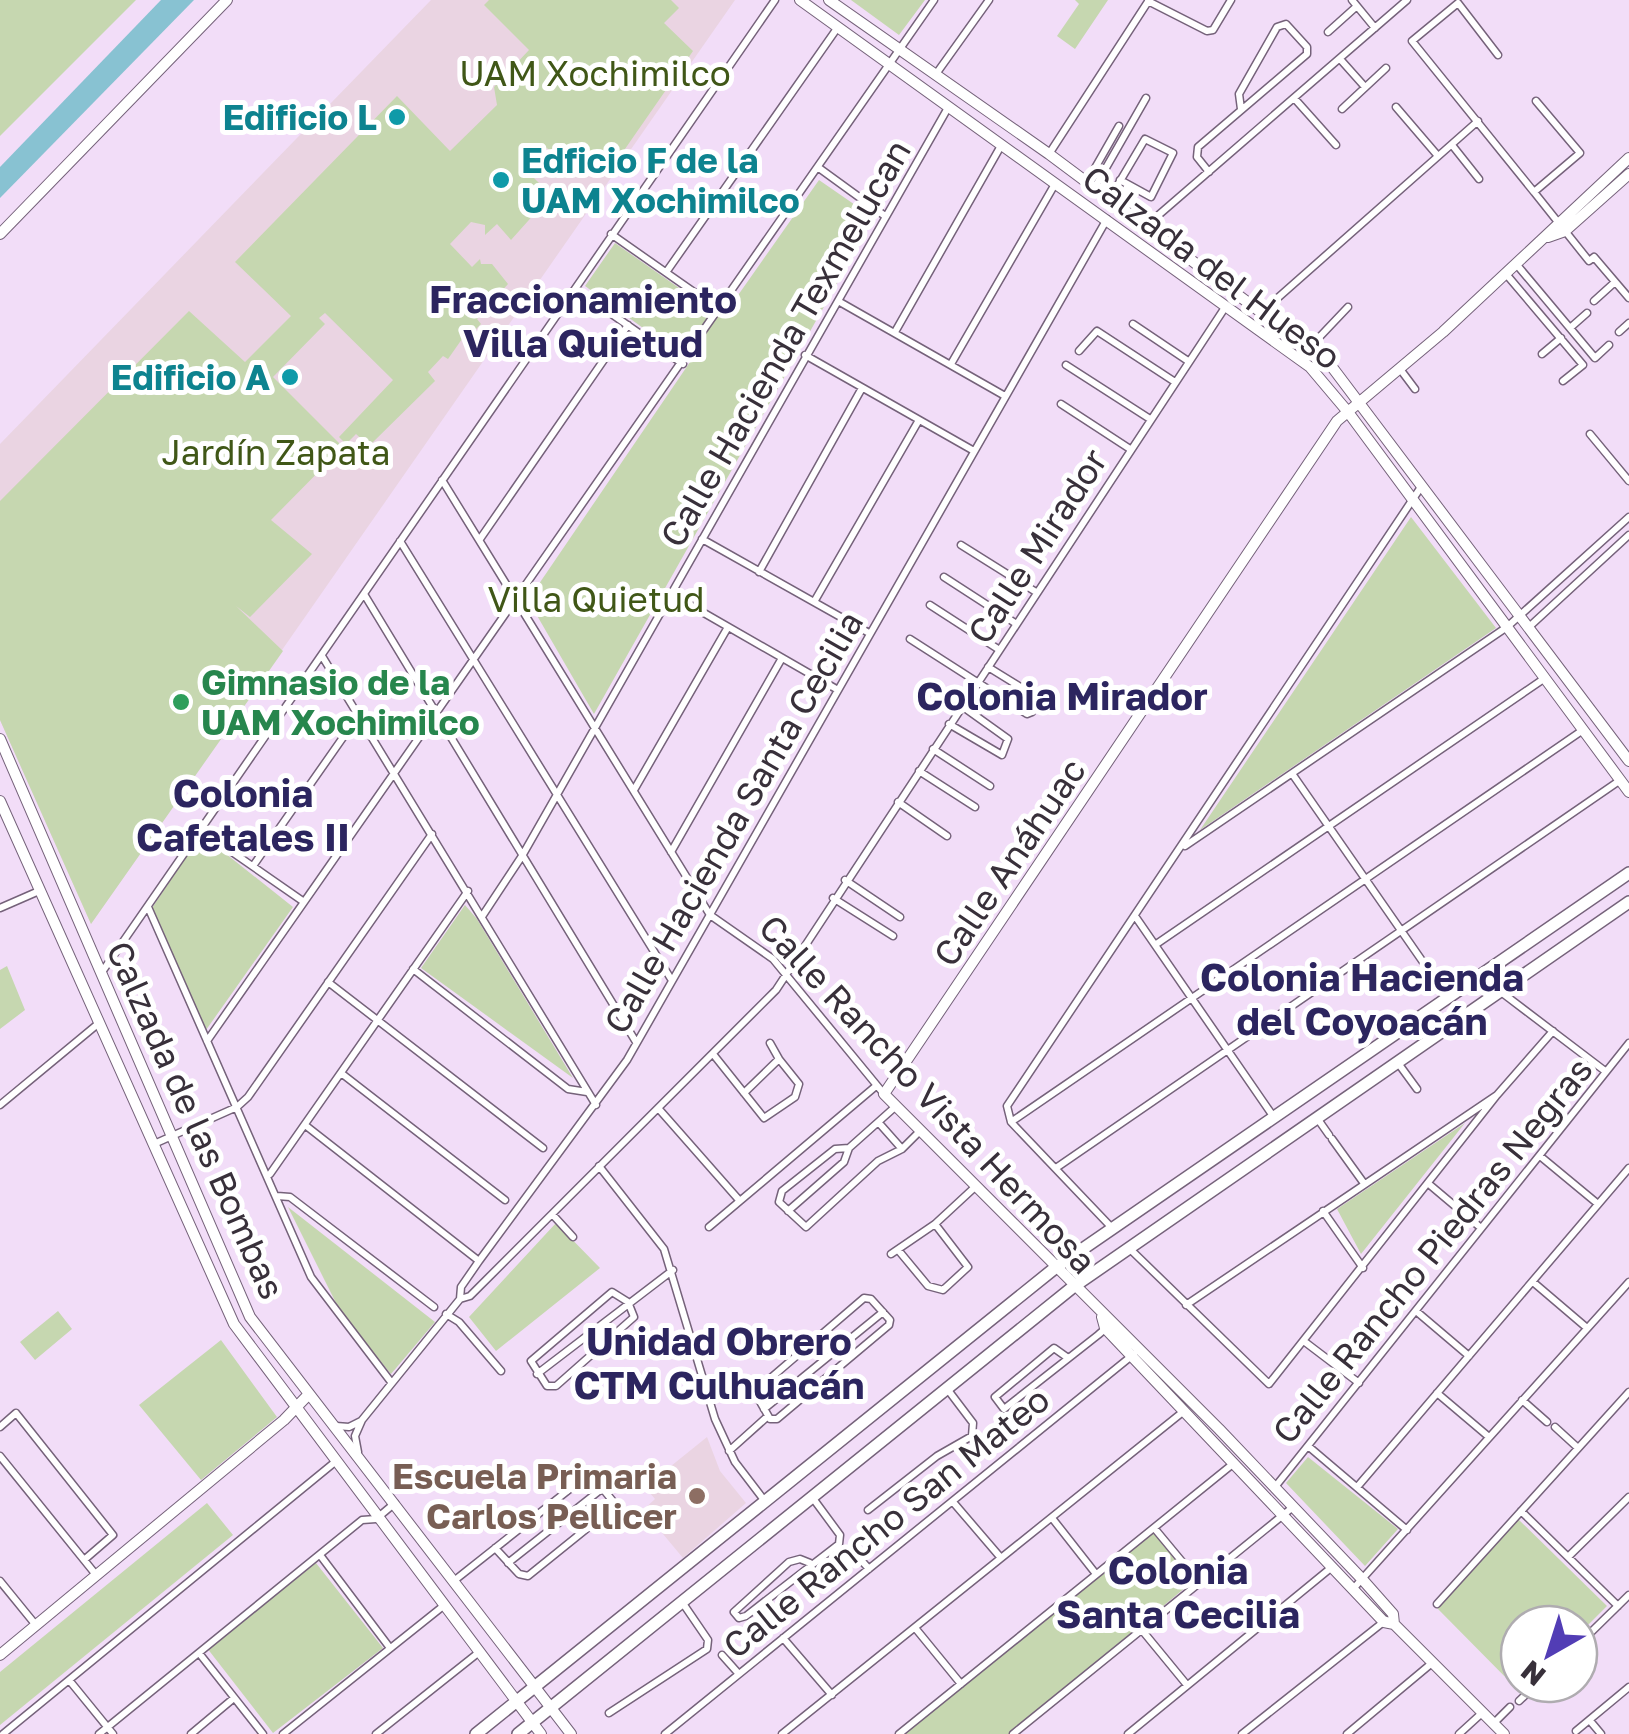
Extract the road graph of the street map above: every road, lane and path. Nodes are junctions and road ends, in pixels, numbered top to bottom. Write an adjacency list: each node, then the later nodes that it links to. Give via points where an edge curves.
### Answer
1 (227, 0): 49 (main road)
2 (775, 0): 50 (street)
3 (800, 0): 11 (main road, Calzada del Hueso)
4 (829, 0): 14 (main road, Calzada del Hueso)
5 (934, 0): 14 (street)
6 (990, 0): 19 (street)
7 (1148, 0): 8 (street, via 1207,31); 33 (street)
8 (1231, 0)
9 (1407, 0): 12 (street)
10 (1354, 3): 12 (street); 13 (street)
11 (838, 26): 17 (main road, Calzada del Hueso); 52 (street)
12 (1376, 28): 16 (street)
13 (1328, 32)
14 (900, 48): 17 (street); 19 (main road, Calzada del Hueso)
15 (1498, 56): 28 (street, via 1458,3 1412,41)
16 (1340, 59): 20 (street); 22 (street)
17 (892, 66): 24 (main road, Calzada del Hueso); 36 (street)
18 (1386, 68): 20 (street)
19 (936, 74): 33 (main road, Calzada del Hueso)
20 (1366, 87): 27 (street)
21 (1146, 98): 42 (street)
22 (1294, 98): 32 (street); 37 (street)
23 (1536, 100): 43 (street, via 1580,154)
24 (948, 106): 30 (main road, Calzada del Hueso); 45 (street, Calle Hacienda Texmelucan)
25 (1396, 107): 34 (street)
26 (1241, 109): 26 (street, via 1307,54 1286,24 1276,27 1240,94); 37 (street, via 1198,147 1197,157)
27 (1342, 109)
28 (1478, 121): 31 (street); 43 (street)
29 (1118, 126): 42 (street)
30 (1002, 144): 40 (main road, Calzada del Hueso); 68 (street)
31 (1452, 144): 34 (street); 39 (street)
32 (1336, 145)
33 (1049, 154): 42 (main road, Calzada del Hueso)
34 (1438, 156): 61 (street)
35 (1629, 158): 48 (main road)
36 (819, 168): 45 (street); 62 (street)
37 (1210, 172): 47 (street)
38 (1629, 174): 48 (main road)
39 (1479, 179)
40 (1056, 182): 46 (main road, Calzada del Hueso); 78 (street)
41 (1124, 182): 41 (street, via 1151,197 1173,153 1145,139); 44 (street)
42 (1091, 184): 44 (main road, Calzada del Hueso)
43 (1534, 192): 48 (street)
44 (1114, 201): 47 (main road, Calzada del Hueso)
45 (885, 216): 57 (street, Calle Hacienda Texmelucan)
46 (1107, 219): 59 (main road, Calzada del Hueso); 85 (street, Calle Hacienda Santa Cecilia)
47 (1148, 225): 61 (main road, Calzada del Hueso)
48 (1561, 227): 51 (main road, Calle Anáhuac); 54 (street)
49 (0, 234)
50 (611, 234): 52 (street); 55 (street)
51 (1517, 264): 53 (main road, Calle Anáhuac); 67 (street)
52 (667, 272): 62 (street)
53 (1506, 274): 70 (street); 80 (main road, Calle Anáhuac)
54 (1616, 282): 56 (street); 58 (street)
55 (576, 289): 66 (street); 94 (street)
56 (1629, 298)
57 (838, 301): 68 (street); 75 (street, Calle Hacienda Texmelucan)
58 (1594, 301)
59 (1226, 306): 76 (street, Calle Mirador); 88 (main road, Calzada del Hueso, via 1310,367)
60 (1348, 308): 72 (street)
61 (1264, 310): 72 (main road, Calzada del Hueso)
62 (720, 311): 77 (street)
63 (1587, 313): 67 (street)
64 (1629, 323): 69 (street)
65 (1132, 324): 76 (street)
66 (628, 325): 77 (street); 100 (street)
67 (1570, 328): 71 (street, via 1595,358)
68 (895, 332): 78 (street)
69 (1620, 332)
70 (1561, 338): 74 (street); 81 (street, via 1583,364)
71 (1610, 345)
72 (1311, 346): 87 (main road, Calzada del Hueso)
73 (1079, 351): 82 (street, via 1097,331)
74 (1542, 354)
75 (805, 355): 83 (street); 101 (street, Calle Hacienda Texmelucan)
76 (1188, 361): 82 (street, Calle Mirador)
77 (683, 364): 111 (street)
78 (951, 364): 85 (street)
79 (1066, 365): 89 (street)
80 (1400, 370): 84 (street); 87 (main road, Calle Anáhuac)
81 (1563, 381)
82 (1175, 382): 89 (street, Calle Mirador)
83 (862, 388): 90 (street); 104 (street)
84 (1416, 390)
85 (1005, 396): 93 (street, Calle Hacienda Santa Cecilia)
86 (1061, 404): 92 (street)
87 (1360, 404): 88 (main road, Calle Anáhuac); 96 (main road, Calzada del Hueso)
88 (1348, 412): 97 (main road, Calzada del Hueso); 195 (main road, Calle Anáhuac)
89 (1150, 419): 92 (street, Calle Mirador)
90 (919, 420): 93 (street); 112 (street)
91 (1590, 434): 95 (street)
92 (1130, 449): 107 (street, Calle Mirador)
93 (974, 450): 118 (street, Calle Hacienda Santa Cecilia)
94 (442, 480): 100 (street); 102 (street)
95 (1629, 481)
96 (1422, 486): 97 (street); 114 (main road, Calzada del Hueso)
97 (1413, 502): 117 (main road, Calzada del Hueso); 152 (street)
98 (1629, 517): 106 (street)
99 (1629, 534): 110 (street)
100 (480, 538): 111 (street)
101 (702, 538): 104 (street); 109 (street, Calle Hacienda Texmelucan)
102 (400, 540): 108 (street); 123 (street)
103 (961, 545): 107 (street)
104 (759, 572): 112 (street)
105 (944, 577): 115 (street)
106 (1556, 585): 110 (street); 114 (street)
107 (1036, 592): 115 (street, Calle Mirador)
108 (364, 594): 121 (street); 129 (street)
109 (671, 594): 116 (street); 132 (street, Calle Hacienda Texmelucan)
110 (1564, 594): 114 (street)
111 (516, 599): 123 (street); 132 (street)
112 (814, 602): 118 (street)
113 (930, 604): 120 (street)
114 (1525, 622): 117 (street); 136 (main road, Calzada del Hueso)
115 (1014, 623): 120 (street, Calle Mirador)
116 (728, 627): 122 (street); 142 (street)
117 (1507, 628): 125 (main road, Calzada del Hueso); 139 (street)
118 (869, 633): 127 (street, Calle Hacienda Santa Cecilia)
119 (910, 639): 126 (street)
120 (998, 649): 124 (street, Calle Mirador)
121 (322, 656): 130 (street); 149 (street)
122 (782, 658): 127 (street); 153 (street)
123 (476, 659): 129 (street); 143 (street)
124 (988, 667): 126 (street, Calle Mirador); 126 (street, via 1035,696 1032,712)
125 (1545, 678): 133 (main road, Calzada del Hueso); 148 (street)
126 (977, 683): 128 (street, Calle Mirador)
127 (838, 690): 167 (street, Calle Hacienda Santa Cecilia)
128 (962, 706): 131 (street, Calle Mirador); 131 (street, via 1009,741 1002,754)
129 (436, 715): 138 (street); 154 (street)
130 (358, 716): 138 (street); 155 (street)
131 (949, 724): 135 (street, Calle Mirador)
132 (595, 726): 142 (street); 143 (street, Calle Hacienda Texmelucan)
133 (1583, 730): 140 (main road, Calzada del Hueso); 157 (street)
134 (0, 739): 174 (main road, Calzada de las Bombas)
135 (932, 749): 137 (street, Calle Mirador); 141 (street)
136 (1629, 760)
137 (918, 771): 146 (street, Calle Mirador); 147 (street)
138 (394, 773): 150 (street); 162 (street)
139 (1293, 775): 148 (street); 152 (street)
140 (1620, 780): 144 (main road, Calzada del Hueso); 170 (street)
141 (990, 786)
142 (634, 790): 153 (street)
143 (556, 791): 154 (street, Calle Hacienda Texmelucan); 176 (street)
144 (1629, 792)
145 (0, 801): 159 (main road, Calzada de las Bombas)
146 (898, 802): 151 (street); 158 (street, Calle Mirador)
147 (975, 807)
148 (1328, 826): 157 (street); 172 (street)
149 (199, 830): 155 (street); 164 (street)
150 (432, 834): 160 (street); 177 (street)
151 (947, 836)
152 (1182, 848): 168 (street)
153 (671, 852): 167 (street)
154 (522, 856): 166 (street, Calle Hacienda Texmelucan); 185 (street)
155 (253, 866): 162 (street)
156 (1629, 873): 180 (main road)
157 (1364, 878): 170 (street); 179 (street)
158 (845, 880): 161 (street, Calle Mirador); 169 (street)
159 (39, 891): 165 (street); 182 (main road, Calzada de las Bombas)
160 (468, 891): 166 (street); 173 (street)
161 (833, 898): 171 (street); 175 (street, Calle Mirador)
162 (304, 902): 184 (street)
163 (1629, 902): 178 (main road)
164 (147, 906): 174 (street); 184 (street)
165 (0, 908)
166 (483, 915): 196 (street)
167 (710, 915): 175 (street, Calle Rancho Vista Hermosa, via 758,945); 176 (street, Calle Hacienda Santa Cecilia)
168 (1135, 916): 172 (street); 206 (street, via 1007,1106)
169 (900, 917)
170 (1402, 931): 180 (street); 188 (street)
171 (892, 936)
172 (1155, 945): 179 (street)
173 (414, 969): 181 (street); 196 (street, via 568,1089)
174 (102, 972): 210 (main road, Calzada de las Bombas)
175 (784, 976): 189 (street, Calle Mirador); 195 (street, Calle Rancho Vista Hermosa)
176 (671, 980): 185 (street, Calle Hacienda Santa Cecilia)
177 (328, 982): 181 (street); 202 (street)
178 (1500, 991): 183 (street); 191 (main road)
179 (1191, 998): 188 (street); 206 (street)
180 (1448, 998): 204 (main road)
181 (378, 1020): 193 (street); 212 (street)
182 (99, 1022): 199 (street); 211 (main road, Calzada de las Bombas)
183 (1552, 1031): 192 (street); 198 (street)
184 (207, 1041): 202 (street)
185 (636, 1042): 200 (street, Calle Hacienda Santa Cecilia)
186 (770, 1043): 190 (street)
187 (1629, 1043): 192 (street, Calle Rancho Piedras Negras)
188 (1228, 1051): 204 (street); 217 (street)
189 (713, 1054): 197 (street); 203 (street, Calle Mirador)
190 (779, 1059): 197 (street); 197 (street, via 799,1084 794,1097 764,1118)
191 (1397, 1062): 194 (street); 205 (main road)
192 (1606, 1071): 215 (street, Calle Rancho Piedras Negras)
193 (341, 1072): 208 (street); 224 (street)
194 (1417, 1089)
195 (880, 1090): 201 (main road, Calle Rancho Vista Hermosa); 225 (street)
196 (587, 1092): 200 (street)
197 (744, 1092)
198 (1497, 1095): 220 (street); 221 (street)
199 (0, 1104)
200 (596, 1104): 236 (street, Calle Hacienda Santa Cecilia)
201 (896, 1106): 207 (street); 209 (main road, Calle Rancho Vista Hermosa)
202 (237, 1107): 210 (street); 219 (street)
203 (658, 1108): 216 (street, Calle Mirador); 225 (street)
204 (1274, 1118): 232 (main road)
205 (1317, 1118): 220 (street); 235 (main road)
206 (1011, 1122): 217 (street)
207 (879, 1123): 213 (street); 214 (street)
208 (305, 1125): 219 (street); 236 (street)
209 (920, 1131): 214 (street); 222 (main road, Calle Rancho Vista Hermosa)
210 (173, 1136): 211 (street); 253 (main road, Calzada de las Bombas, via 250,1317)
211 (154, 1144): 257 (main road, Calzada de las Bombas, via 224,1305)
212 (543, 1148)
213 (849, 1148): 228 (street, via 844,1162); 228 (street, via 834,1149 782,1191 779,1202)
214 (902, 1149): 228 (street, via 878,1160 806,1226)
215 (1540, 1156): 226 (street); 233 (street, Calle Rancho Piedras Negras)
216 (599, 1166): 229 (street, Calle Mirador); 239 (street)
217 (1056, 1168): 232 (street)
218 (1629, 1168): 226 (street)
219 (269, 1175): 223 (street)
220 (1363, 1182): 227 (street)
221 (1430, 1185): 233 (street); 238 (street)
222 (976, 1187): 230 (street); 237 (main road, Calle Rancho Vista Hermosa)
223 (277, 1196): 246 (street, via 290,1197); 260 (street, via 323,1298)
224 (504, 1200)
225 (739, 1200): 231 (street)
226 (1598, 1204): 240 (street)
227 (1324, 1210): 238 (street); 245 (street)
228 (788, 1211)
229 (552, 1214): 234 (street); 243 (street, Calle Mirador)
230 (935, 1224): 230 (street, via 895,1252 934,1290 944,1290 968,1267)
231 (709, 1228)
232 (1112, 1228): 237 (main road)
233 (1481, 1228): 247 (street, Calle Rancho Piedras Negras)
234 (574, 1237)
235 (1129, 1248): 242 (main road); 245 (street)
236 (479, 1261): 243 (street, Calle Hacienda Santa Cecilia)
237 (1055, 1268): 242 (main road, Calle Rancho Vista Hermosa); 290 (main road)
238 (1362, 1268): 252 (street)
239 (673, 1270): 244 (street); 280 (street)
240 (1533, 1282): 251 (street); 255 (street)
241 (1629, 1282): 251 (street)
242 (1072, 1287): 250 (main road, Calle Rancho Vista Hermosa); 262 (main road)
243 (460, 1299): 249 (street, Calle Hacienda Santa Cecilia)
244 (628, 1302): 259 (street); 259 (street, via 612,1292 532,1361); 259 (street, via 634,1317 556,1386)
245 (1186, 1305): 252 (street, via 1269,1384)
246 (434, 1307)
247 (1416, 1310): 255 (street); 261 (street, Calle Rancho Piedras Negras)
248 (884, 1312): 269 (street); 269 (street, via 888,1327 777,1420); 269 (street, via 864,1298 759,1388)
249 (446, 1314): 258 (street); 260 (street, Calle Hacienda Santa Cecilia)
250 (1106, 1322): 254 (main road, Calle Rancho Vista Hermosa); 256 (street)
251 (1587, 1328): 266 (street)
252 (1304, 1342): 261 (street)
253 (272, 1347): 257 (main road); 265 (main road, Calzada de las Bombas)
254 (1136, 1352): 268 (main road, Calle Rancho Vista Hermosa); 275 (main road, Calle Rancho Vista Hermosa); 291 (street, Calle Rancho San Mateo)
255 (1469, 1356): 264 (street)
256 (1068, 1358): 256 (street, via 1004,1408 995,1397 1054,1348)
257 (258, 1359): 267 (main road, Calzada de las Bombas)
258 (500, 1371)
259 (537, 1374)
260 (391, 1382): 270 (street, Calle Hacienda Santa Cecilia)
261 (1359, 1383): 278 (street, Calle Rancho Piedras Negras)
262 (946, 1388): 288 (main road); 294 (street, via 975,1428 970,1438)
263 (1629, 1392): 279 (street)
264 (1437, 1393): 276 (street); 285 (street)
265 (309, 1394): 267 (main road); 272 (main road, Calzada de las Bombas)
266 (1522, 1400): 271 (street); 276 (street)
267 (293, 1406): 283 (main road, Calzada de las Bombas); 312 (main road)
268 (1184, 1411): 277 (main road, Calle Rancho Vista Hermosa); 298 (street)
269 (766, 1412): 280 (street)
270 (362, 1420): 272 (street, via 349,1427); 282 (street, via 355,1436)
271 (1547, 1422)
272 (333, 1424): 282 (main road, Calzada de las Bombas)
273 (0, 1427): 306 (street, via 16,1414 113,1535)
274 (1554, 1427): 279 (street)
275 (1219, 1429): 277 (main road); 286 (main road, Calle Rancho Vista Hermosa)
276 (1489, 1437): 300 (street)
277 (1210, 1438): 284 (main road, Calle Rancho Vista Hermosa)
278 (1308, 1446): 285 (street); 286 (street, Calle Rancho Piedras Negras)
279 (1578, 1448): 295 (street)
280 (729, 1451): 290 (street)
281 (0, 1456): 306 (street)
282 (359, 1458): 292 (main road, Calzada de las Bombas)
283 (336, 1462): 297 (main road, Calzada de las Bombas); 336 (street)
284 (1234, 1463): 296 (main road, Calle Rancho Vista Hermosa); 299 (street)
285 (1358, 1486): 300 (street)
286 (1274, 1487): 293 (main road, Calle Rancho Vista Hermosa)
287 (604, 1488): 301 (street, via 590,1472); 307 (street); 307 (street, via 613,1511 528,1576)
288 (812, 1497): 308 (street, via 841,1540); 319 (main road)
289 (1629, 1497): 304 (street)
290 (765, 1501): 339 (main road)
291 (952, 1501): 305 (street); 310 (street, Calle Rancho San Mateo)
292 (395, 1503): 297 (street); 314 (main road, Calzada de las Bombas)
293 (1293, 1507): 296 (street); 313 (main road, Calle Rancho Vista Hermosa)
294 (868, 1510)
295 (1521, 1511): 304 (street); 320 (street)
296 (1283, 1515): 309 (main road, Calle Rancho Vista Hermosa); 316 (street)
297 (376, 1518): 303 (street, via 362,1520); 322 (main road, Calzada de las Bombas)
298 (1052, 1518): 305 (street); 311 (street)
299 (1155, 1529): 311 (street); 316 (street)
300 (1407, 1530): 313 (street)
301 (495, 1548): 307 (street); 314 (street)
302 (854, 1552): 310 (street)
303 (320, 1556): 329 (street); 330 (street)
304 (1568, 1557): 321 (street)
305 (1001, 1558): 326 (street)
306 (84, 1560): 312 (street)
307 (508, 1563)
308 (810, 1564): 308 (street, via 746,1616 734,1612 789,1562)
309 (1332, 1567): 317 (main road, Calle Rancho Vista Hermosa); 338 (street)
310 (869, 1569): 328 (street, Calle Rancho San Mateo)
311 (1096, 1574): 337 (street)
312 (97, 1576): 324 (main road)
313 (1362, 1579): 317 (street); 323 (main road, Calle Rancho Vista Hermosa)
314 (455, 1580): 339 (main road, Calzada de las Bombas)
315 (0, 1581): 324 (street)
316 (1199, 1582): 327 (street)
317 (1353, 1589): 323 (main road, Calle Rancho Vista Hermosa)
318 (1629, 1596): 321 (street)
319 (682, 1602): 345 (main road); 346 (street, via 709,1644 704,1652)
320 (1437, 1604)
321 (1618, 1606): 325 (street)
322 (442, 1607): 329 (street); 331 (main road, Calzada de las Bombas)
323 (1391, 1620): 334 (main road, Calle Rancho Vista Hermosa); 369 (street)
324 (36, 1625): 332 (main road)
325 (1599, 1625)
326 (916, 1628): 337 (street); 341 (street)
327 (1141, 1629): 338 (street); 367 (street)
328 (783, 1638): 335 (street, Calle Rancho San Mateo); 341 (street)
329 (390, 1648): 358 (street)
330 (200, 1653): 342 (street); 351 (street)
331 (478, 1653): 343 (main road, Calzada de las Bombas); 359 (street)
332 (0, 1655)
333 (722, 1655): 335 (street)
334 (1432, 1664): 347 (main road, Calle Rancho Vista Hermosa); 370 (street)
335 (738, 1673): 364 (street, Calle Rancho San Mateo)
336 (69, 1680): 351 (street); 354 (street)
337 (961, 1684): 366 (street)
338 (1187, 1685): 352 (street)
339 (535, 1686): 343 (main road); 345 (main road, Calzada de las Bombas)
340 (1629, 1687): 348 (street)
341 (832, 1695): 365 (street)
342 (234, 1698): 356 (street); 357 (street)
343 (516, 1702): 349 (main road, Calzada de las Bombas); 360 (main road)
344 (1510, 1707): 350 (street)
345 (551, 1708): 349 (main road); 363 (main road, Calzada de las Bombas)
346 (609, 1713)
347 (1482, 1714): 350 (main road, Calle Rancho Vista Hermosa); 371 (street)
348 (1590, 1722): 353 (street); 373 (street)
349 (532, 1723): 361 (main road); 362 (main road, Calzada de las Bombas)
350 (1493, 1724): 372 (main road, Calle Rancho Vista Hermosa)
351 (110, 1731): 355 (street)
352 (1138, 1731): 368 (street)
353 (1576, 1731)
354 (3, 1734)
355 (99, 1734)
356 (191, 1734)
357 (263, 1734)
358 (283, 1734)
359 (376, 1734)
360 (476, 1734)
361 (518, 1734)
362 (541, 1734)
363 (571, 1734)
364 (664, 1734)
365 (782, 1734)
366 (899, 1734)
367 (1012, 1734)
368 (1128, 1734)
369 (1242, 1734)
370 (1347, 1734)
371 (1458, 1734)
372 (1504, 1734)
373 (1601, 1734)

